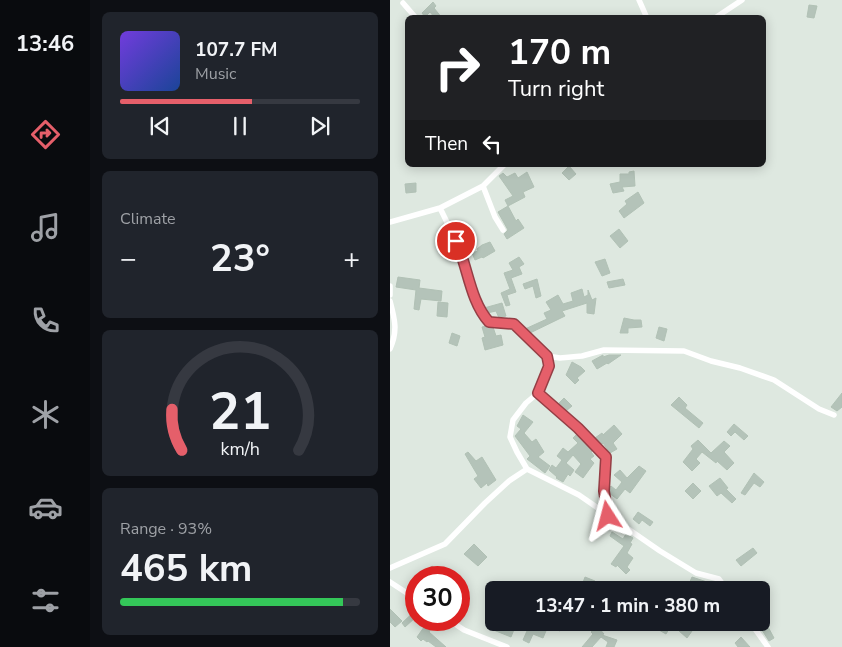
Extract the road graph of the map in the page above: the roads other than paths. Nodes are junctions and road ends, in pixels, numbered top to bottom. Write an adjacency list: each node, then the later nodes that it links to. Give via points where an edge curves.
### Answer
1 (639, 0): 5 (street)
2 (742, 0): 6 (street)
3 (403, 3): 4 (street)
4 (413, 15)
5 (646, 15)
6 (720, 15)
7 (502, 167): 8 (street)
8 (483, 186): 9 (street); 11 (street)
9 (440, 208): 10 (street); 16 (street, via 463,255 480,312 489,322 514,324)
10 (390, 222)
11 (503, 230)
12 (390, 286): 13 (street)
13 (390, 295)
14 (390, 301): 15 (street, via 396,337)
15 (390, 349)
16 (547, 356): 17 (street, via 549,366); 18 (street, via 582,356 604,350 684,351 774,380)
17 (538, 393): 19 (street, via 513,420 510,437); 20 (street, via 606,457 604,491)
18 (834, 415)
19 (527, 470): 20 (street, via 578,496); 21 (street, via 485,502 445,544)
20 (608, 516): 22 (street, via 696,573)
21 (390, 568)
22 (720, 581)
23 (390, 582): 24 (street)
24 (405, 592)
25 (467, 631): 27 (street)
26 (756, 631): 28 (street)
27 (507, 647)
28 (768, 647)

